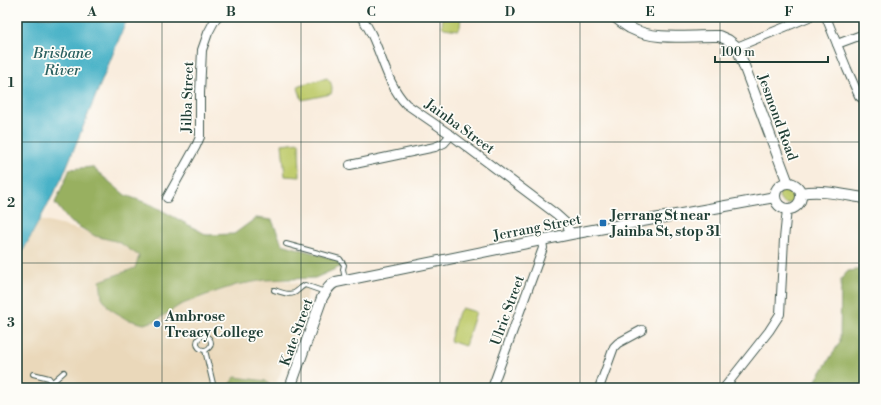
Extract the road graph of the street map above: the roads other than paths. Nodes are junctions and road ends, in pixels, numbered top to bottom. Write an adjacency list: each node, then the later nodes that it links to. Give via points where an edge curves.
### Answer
1 (218, 17): 15 (street, Jilba Street, via 208,33 202,50 200,137)
2 (361, 17): 10 (street, Jainba Street, via 399,96 406,104)
3 (615, 17): 8 (street, via 631,28 654,35 719,36)
4 (809, 17): 8 (street)
5 (826, 17): 7 (street)
6 (864, 34): 7 (street)
7 (837, 44): 9 (street, via 859,96)
8 (737, 47): 12 (street, Jesmond Road)
9 (864, 100)
10 (451, 135): 11 (street, via 444,143 435,147); 18 (street, Jainba Street, via 566,222)
11 (350, 165)
12 (788, 183): 13 (street, via 796,186); 14 (street, via 778,187)
13 (801, 193): 16 (street, via 830,193); 17 (street, via 797,206)
14 (775, 197): 17 (street, via 779,206); 18 (street, Jerrang Street)
15 (167, 198)
16 (864, 198)
17 (787, 209): 34 (street, via 780,314)
18 (571, 234): 19 (street, Jerrang Street)
19 (542, 240): 21 (street, Jerrang Street); 32 (street, Ulric Street, via 543,248)
20 (286, 244): 21 (lane, via 340,259 344,265)
21 (345, 280): 22 (street, Jerrang Street, via 336,282)
22 (328, 289): 23 (lane, via 305,285 291,294); 31 (street, Kate Street)
23 (274, 290)
24 (642, 330): 33 (street, via 614,347)
25 (205, 350): 30 (lane)
26 (64, 372): 28 (lane)
27 (33, 374): 28 (lane, via 49,378)
28 (52, 382): 29 (lane)
29 (47, 388)
30 (214, 388)
31 (290, 388)
32 (492, 388)
33 (599, 388)
34 (724, 388)

